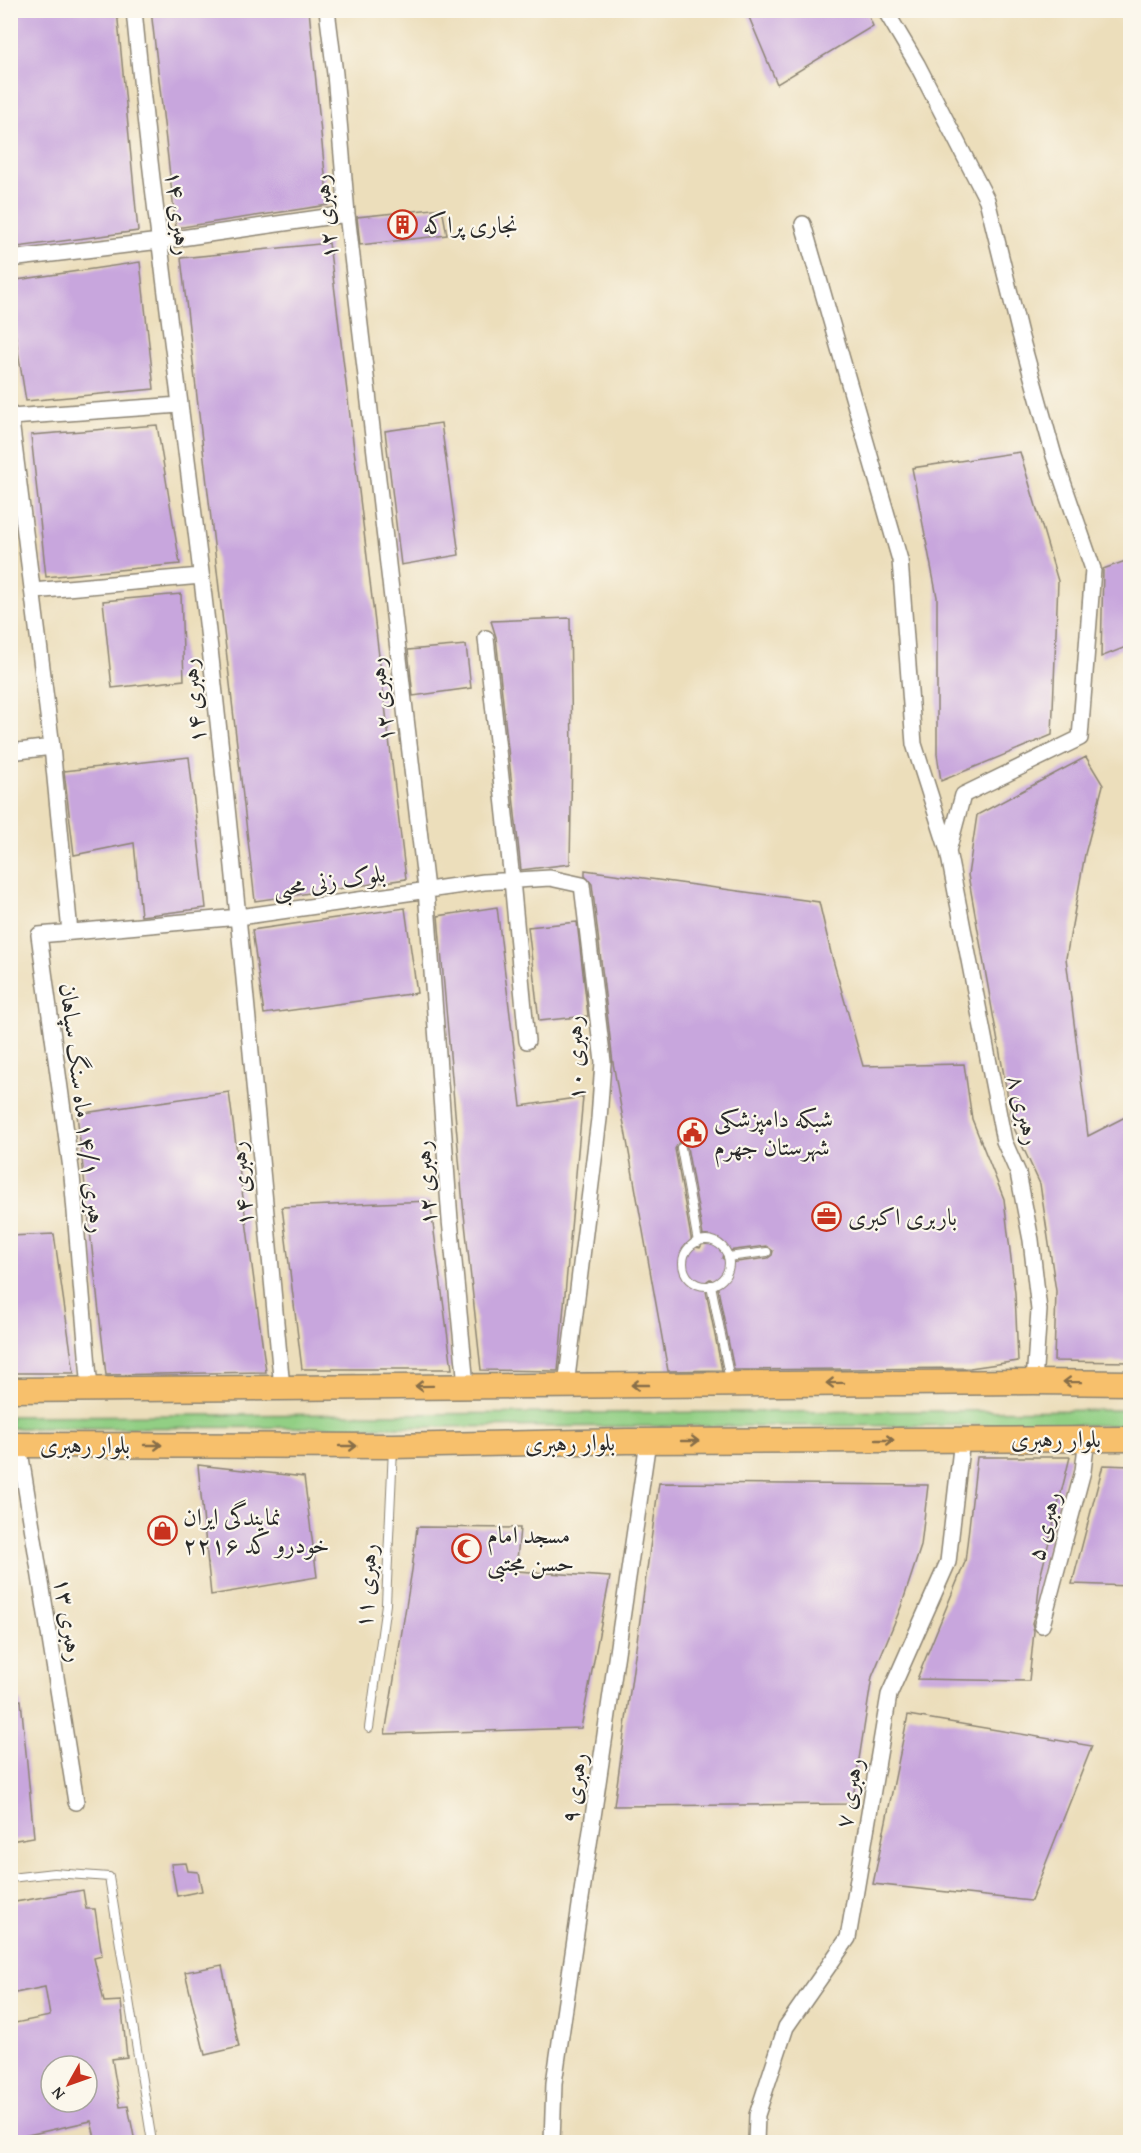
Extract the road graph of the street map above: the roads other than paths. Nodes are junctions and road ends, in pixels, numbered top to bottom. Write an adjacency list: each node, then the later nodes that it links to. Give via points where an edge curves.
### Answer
1 (134, 10): 6 (street, رهبری ۱۴)
2 (327, 10): 4 (street, رهبری ۱۲)
3 (885, 10): 16 (street, via 987,200 1054,456 1093,569 1080,738 963,795)
4 (347, 214): 6 (street); 18 (street, رهبری ۱۲)
5 (803, 224): 16 (street, رهبری ۸, via 900,560 914,744)
6 (160, 241): 7 (street); 8 (street, رهبری ۱۴)
7 (10, 259)
8 (180, 405): 9 (street); 11 (street, رهبری ۱۴)
9 (11, 415): 10 (street)
10 (15, 480): 12 (street)
11 (201, 576): 12 (street); 19 (street, رهبری ۱۴)
12 (33, 591): 14 (street)
13 (486, 638): 17 (street)
14 (52, 747): 15 (street); 20 (street)
15 (10, 752)
16 (948, 851): 27 (street, رهبری ۸, via 1004,1142 1018,1173 1031,1240 1039,1310)
17 (512, 880): 18 (street, رهبری ۱۰); 21 (street); 31 (street, رهبری ۱۰, via 550,879 582,885 603,1062)
18 (426, 889): 19 (street, بلوک زنی محبی); 30 (street, رهبری ۱۲)
19 (239, 917): 20 (street, رهبری ۱۴/۱ ماه سنگ سپاهان); 32 (street, رهبری ۱۴)
20 (70, 932): 34 (street, رهبری ۱۴/۱ ماه سنگ سپاهان, via 39,935 72,1176)
21 (527, 1041)
22 (681, 1148): 23 (lane)
23 (698, 1242): 25 (lane, via 715,1242); 26 (lane, via 688,1249 685,1271 695,1283)
24 (766, 1252): 25 (lane)
25 (728, 1257): 26 (lane, via 727,1272)
26 (711, 1286): 29 (lane)
27 (1034, 1382): 28 (main road, one-way to 27); 29 (main road, one-way to 29)
28 (1131, 1383)
29 (731, 1384): 31 (main road, one-way to 31)
30 (466, 1385): 31 (main road); 32 (main road, one-way to 32)
31 (566, 1386)
32 (282, 1388): 34 (main road)
33 (10, 1390): 34 (main road)
34 (90, 1390)
35 (1087, 1438): 36 (main road, بلوار رهبری); 37 (main road, بلوار رهبری); 41 (street, رهبری ۵, via 1083,1470)
36 (962, 1439): 38 (main road, بلوار رهبری, one-way to 36); 47 (street, رهبری ۷, via 948,1563 888,1695 848,1938 786,2027 757,2115)
37 (1131, 1440)
38 (648, 1441): 40 (main road, بلوار رهبری); 46 (street, رهبری ۹, via 554,2083)
39 (15, 1445): 40 (main road, بلوار رهبری, one-way to 40); 43 (street, رهبری ۱۳)
40 (393, 1446): 42 (lane, رهبری ۱۱, via 386,1604)
41 (1041, 1625)
42 (369, 1728)
43 (76, 1802)
44 (10, 1878): 45 (lane, via 54,1872 109,1877)
45 (152, 2142)
46 (552, 2142)
47 (756, 2142)

